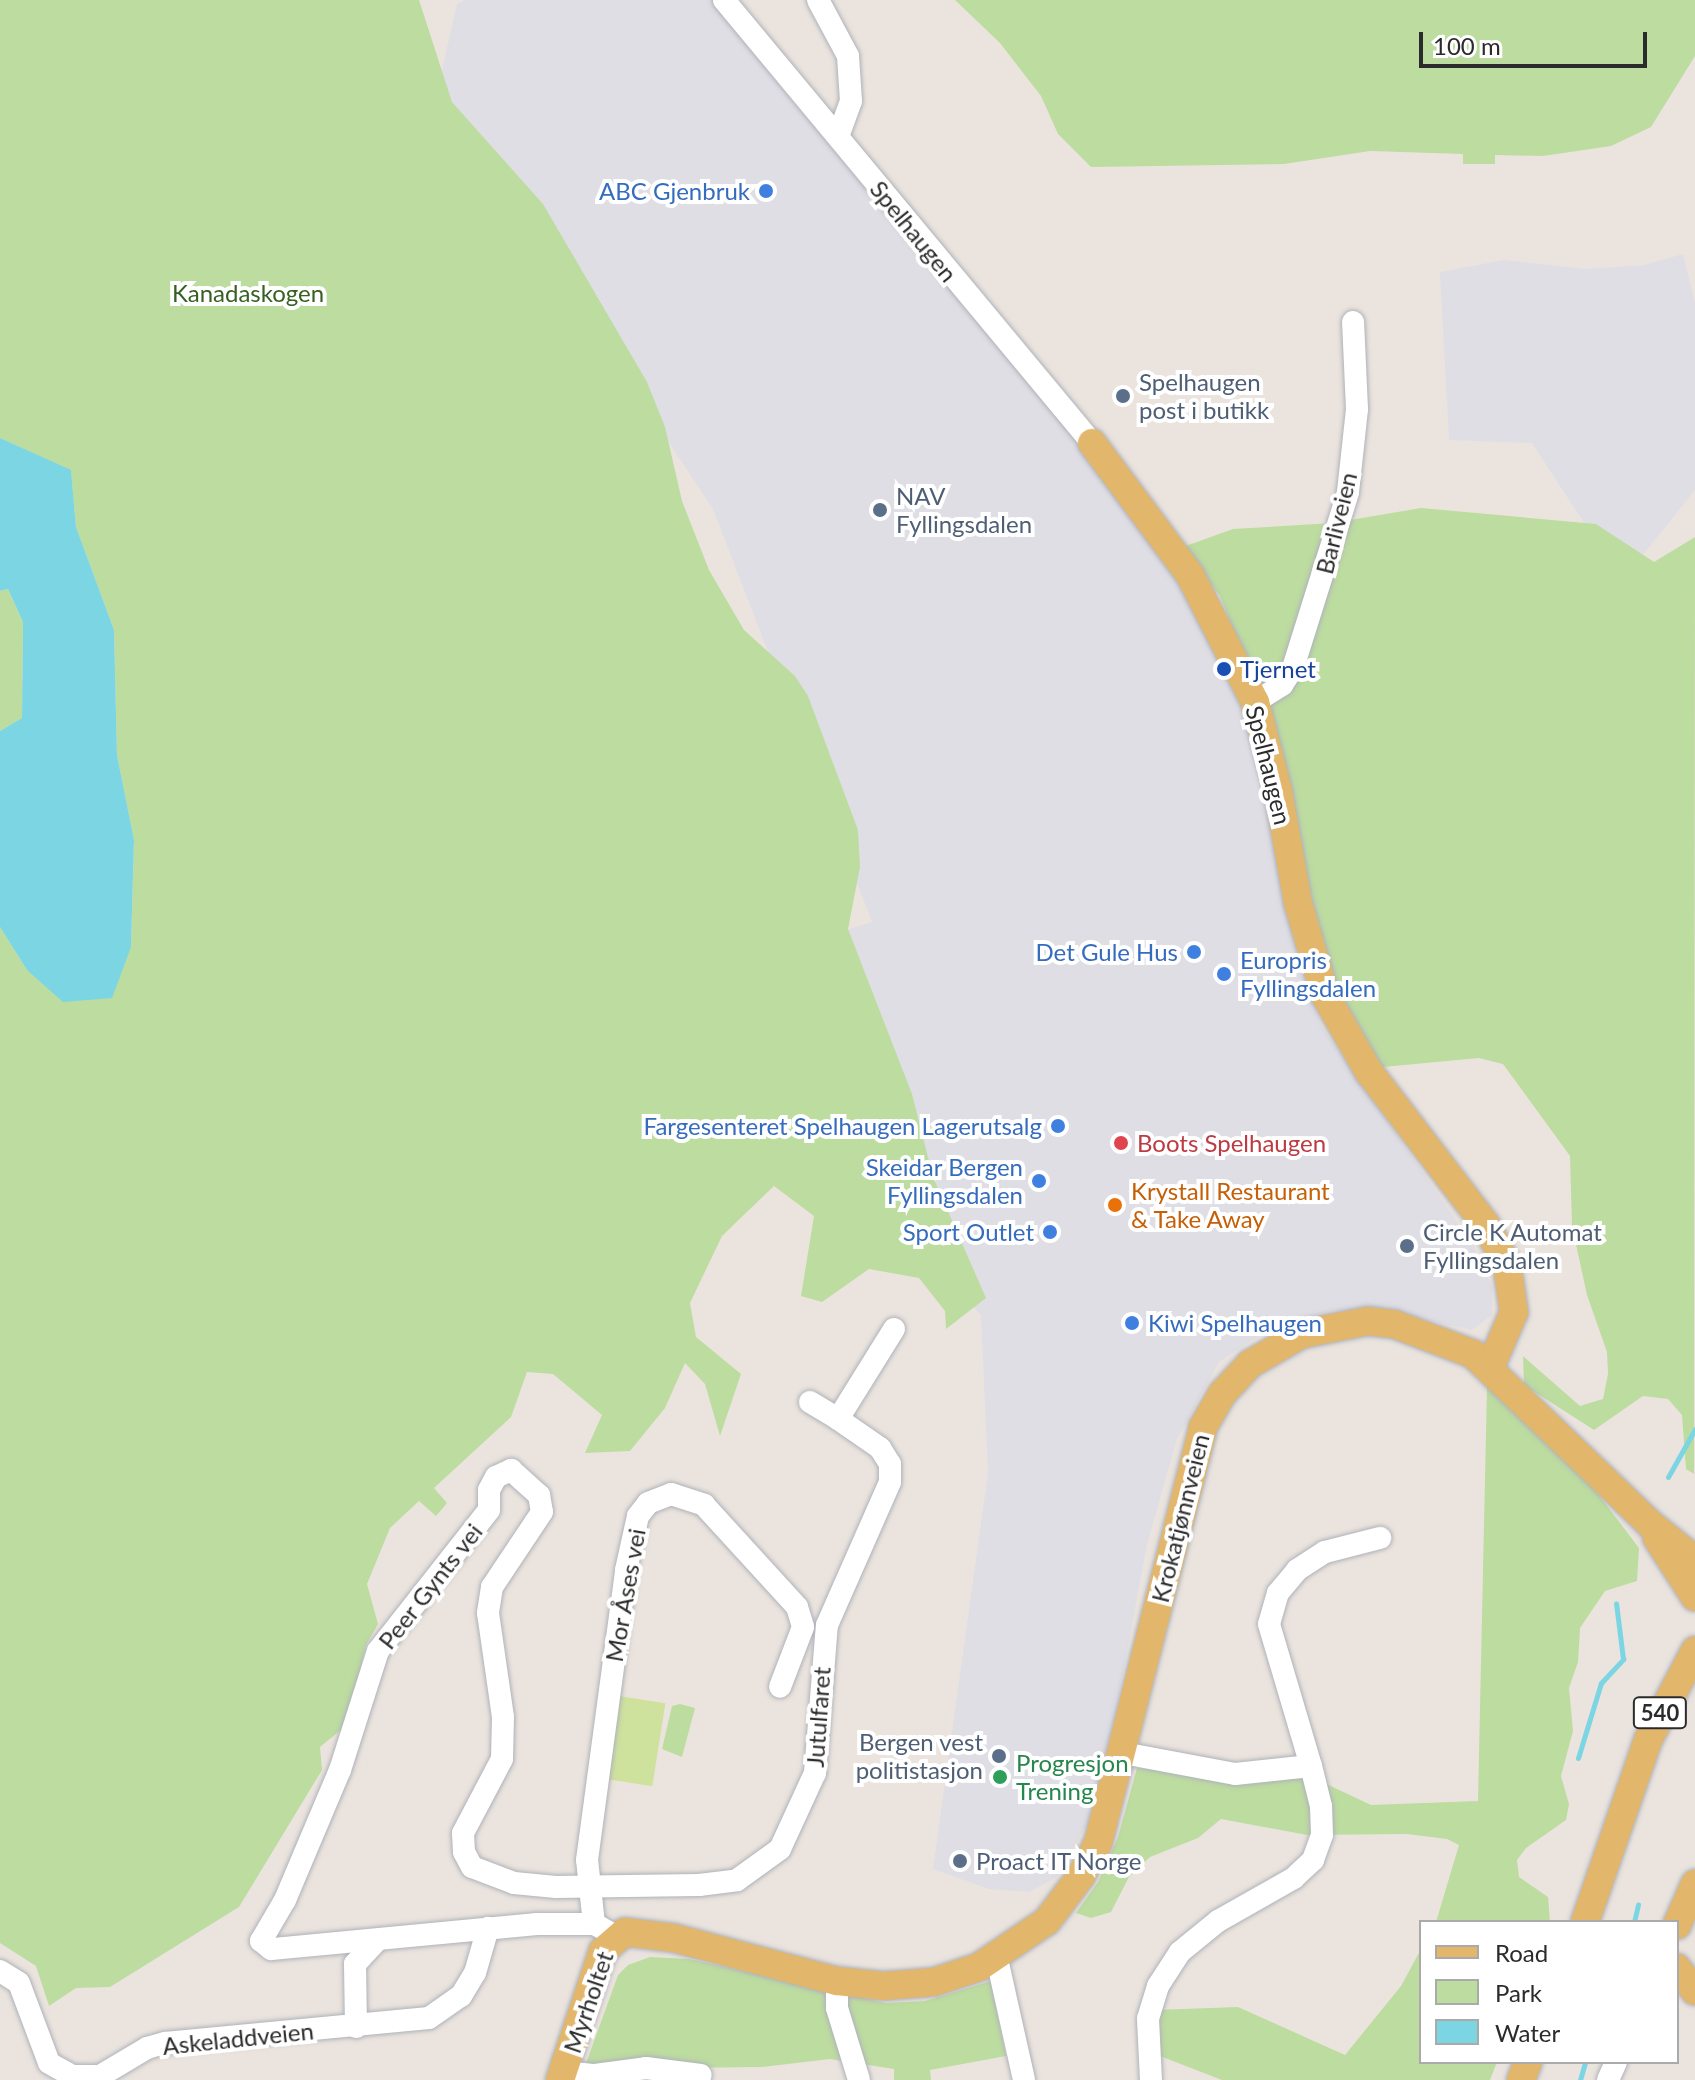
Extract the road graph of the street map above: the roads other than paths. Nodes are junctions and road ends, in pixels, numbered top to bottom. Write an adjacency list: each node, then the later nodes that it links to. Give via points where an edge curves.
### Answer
1 (724, 0): 3 (street, Spelhaugen)
2 (818, 0): 3 (street, via 848,56 851,101)
3 (838, 136): 5 (street, Spelhaugen)
4 (1353, 322): 6 (street, Barliveien, via 1357,409 1348,492 1293,668 1282,685)
5 (1092, 443): 6 (main road, Spelhaugen, via 1182,563)
6 (1255, 702): 8 (main road, Spelhaugen, via 1298,903 1325,995 1369,1072 1486,1225 1507,1265 1514,1312)
7 (894, 1329): 10 (street)
8 (1490, 1368): 11 (main road, Krokatjønnveien); 18 (main road, Krokatjønnveien, via 1450,1341 1368,1321 1302,1334 1250,1364 1212,1409 1192,1457)
9 (810, 1402): 10 (street, Jutulfaret)
10 (838, 1419): 22 (street, Jutulfaret, via 880,1448 890,1464 890,1482 827,1625 815,1773 787,1839 768,1860 737,1880)
11 (1649, 1523): 13 (main road, Krokatjønnveien); 14 (main road, Krokatjønnveien)
12 (1380, 1538): 19 (street, via 1325,1552 1297,1570 1278,1593 1269,1624)
13 (1695, 1560)
14 (1695, 1597)
15 (1695, 1651): 20 (main road, 540, via 1648,1740)
16 (780, 1687): 22 (street, Mor Åses vei, via 803,1627 797,1607 704,1505 671,1494 648,1503 638,1516 625,1573 587,1860)
17 (1695, 1687): 20 (main road, 540, via 1658,1747)
18 (1123, 1753): 19 (street, via 1235,1774); 28 (main road, Krokatjønnveien, via 1098,1843 1081,1876 1047,1921)
19 (1311, 1766): 36 (street, via 1322,1821 1313,1860 1180,1952 1158,1986 1148,2019)
20 (1620, 1829): 23 (main road, 540)
21 (1695, 1884): 24 (main road)
22 (592, 1885): 26 (street, Mor Åses vei); 27 (street, Peer Gynts vei, via 502,1880 472,1867 464,1852 469,1815 497,1777 502,1759 503,1717 488,1613 492,1587 542,1512 539,1495 511,1470 496,1477 489,1490 489,1510 378,1651 340,1770 285,1900 261,1941 271,1949)
23 (1586, 1920)
24 (1679, 1920)
25 (488, 1928): 26 (street, Peer Gynts vei); 27 (street, Peer Gynts vei); 31 (street, Askeladdveien, via 475,1973 453,2006 429,2018)
26 (605, 1930): 30 (main road, Krokatjønnveien, via 651,1933); 33 (main road, Myrholtet)
27 (377, 1940): 31 (street, via 355,1964)
28 (997, 1959): 30 (main road, Krokatjønnveien, via 934,1982 884,1986); 35 (street)
29 (0, 1971): 31 (street, Askeladdveien, via 19,1983 49,2063 72,2076 116,2071 134,2054 165,2043)
30 (837, 1981): 34 (street, via 837,2008)
31 (356, 2027)
32 (701, 2075): 33 (street, Myrholtet, via 646,2068)
33 (562, 2076)
34 (859, 2080)
35 (1024, 2080)
36 (1151, 2080)

